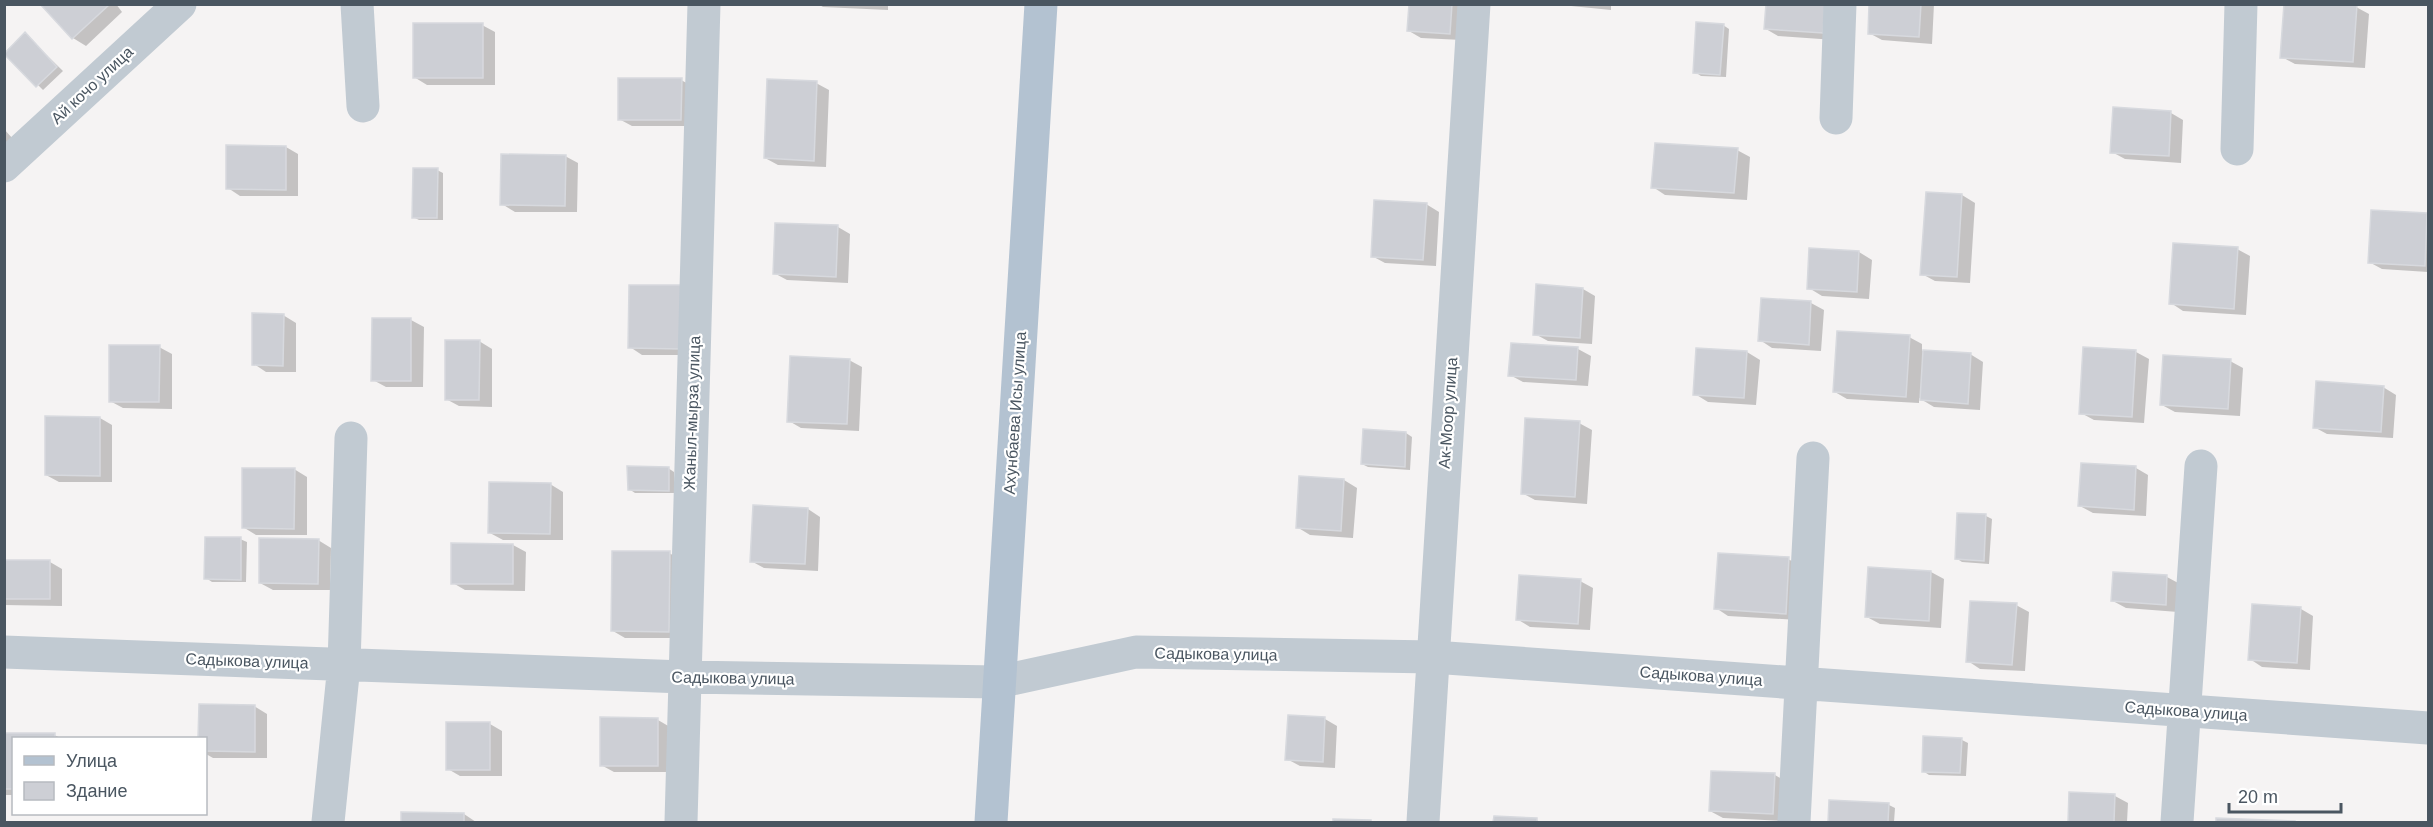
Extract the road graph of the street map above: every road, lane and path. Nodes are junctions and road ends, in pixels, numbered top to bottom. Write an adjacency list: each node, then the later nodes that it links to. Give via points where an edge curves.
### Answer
1 (180, 4): 11 (street, Ай кочо улица)
2 (357, 4): 8 (street)
3 (704, 4): 18 (street, Жаныл-мырза улица)
4 (1041, 4): 19 (main road, Ахунбаева Исы улица)
5 (1474, 4): 16 (street, Ак-Моор улица)
6 (1840, 4): 9 (street)
7 (2241, 4): 10 (street)
8 (363, 106)
9 (1836, 118)
10 (2237, 149)
11 (4, 166)
12 (351, 438): 17 (street)
13 (1812, 458): 20 (street)
14 (2201, 466): 21 (street)
15 (4, 652): 17 (street, Садыкова улица)
16 (1433, 657): 19 (street, Садыкова улица, via 1136,652); 20 (street, Садыкова улица); 26 (street, Ак-Моор улица)
17 (344, 665): 18 (street, Садыкова улица); 23 (street)
18 (684, 677): 19 (street, Садыкова улица); 24 (street, Жаныл-мырза улица)
19 (998, 682): 25 (main road, Ахунбаева Исы улица)
20 (1801, 684): 21 (street, Садыкова улица); 27 (street)
21 (2183, 711): 22 (street, Садыкова улица); 28 (street)
22 (2428, 728)
23 (328, 822)
24 (681, 822)
25 (991, 822)
26 (1423, 822)
27 (1794, 822)
28 (2177, 822)

